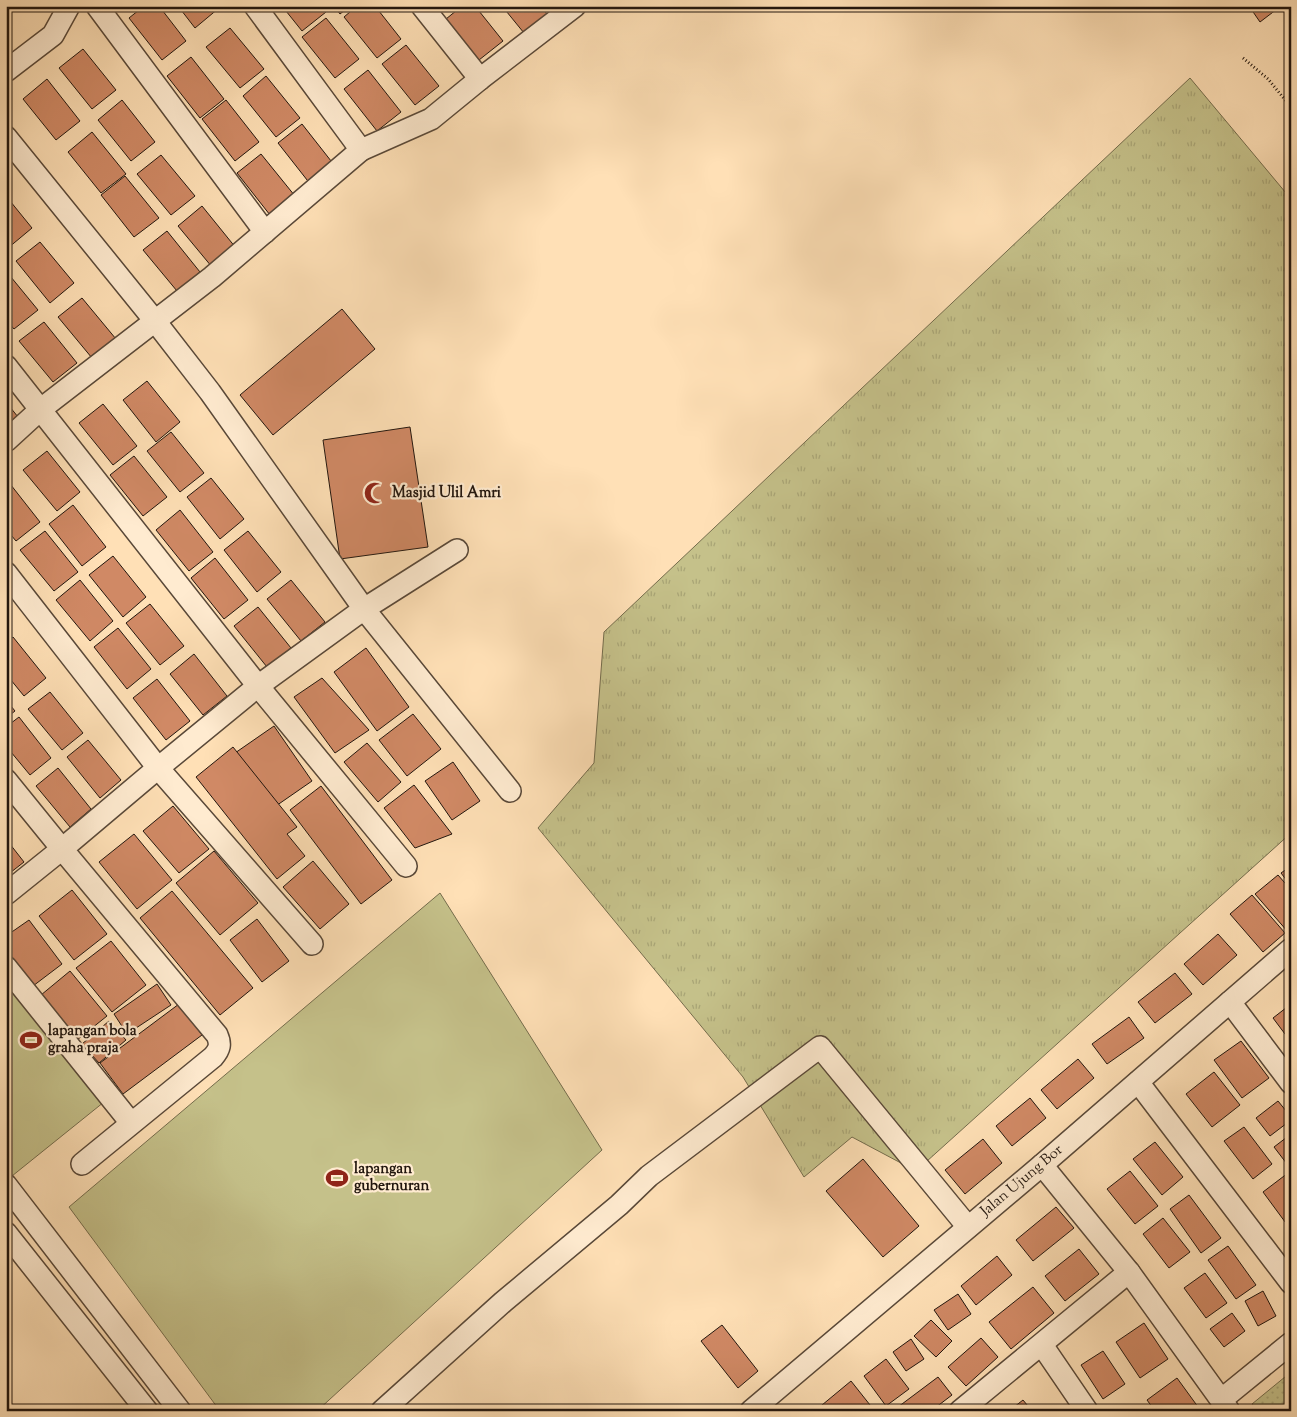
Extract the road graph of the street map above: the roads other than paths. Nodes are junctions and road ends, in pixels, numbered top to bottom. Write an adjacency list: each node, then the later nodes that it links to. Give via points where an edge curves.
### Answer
1 (69, 6): 6 (street, via 53,34)
2 (97, 6): 10 (street)
3 (255, 6): 9 (street)
4 (422, 6): 7 (street)
5 (572, 7): 7 (street)
6 (6, 71)
7 (480, 79): 9 (street, via 431,119)
8 (6, 137): 11 (street)
9 (361, 150): 10 (street)
10 (264, 232): 11 (street)
11 (155, 320): 13 (street); 17 (street)
12 (6, 366): 13 (street)
13 (41, 409): 14 (street); 18 (street)
14 (6, 441)
15 (457, 550): 17 (street)
16 (6, 573): 19 (street)
17 (364, 609): 18 (street); 21 (street)
18 (258, 686): 19 (street); 23 (street)
19 (158, 768): 22 (street); 25 (street)
20 (6, 780): 22 (street)
21 (510, 791)
22 (62, 849): 24 (street); 31 (street, via 221,1043 214,1057)
23 (406, 866)
24 (6, 894)
25 (312, 944)
26 (1291, 949): 28 (street, Jalan Ujung Bor)
27 (6, 967): 31 (street)
28 (1230, 1002): 29 (street, Jalan Ujung Bor); 30 (street)
29 (1138, 1082): 33 (street, Jalan Ujung Bor); 38 (street)
30 (1291, 1083)
31 (131, 1123): 32 (street)
32 (82, 1164)
33 (1042, 1164): 35 (street, Jalan Ujung Bor); 37 (street)
34 (6, 1185): 43 (street)
35 (968, 1227): 44 (street, via 820,1047 649,1176); 45 (street, Jalan Ujung Bor)
36 (6, 1233): 42 (street)
37 (1129, 1272): 40 (street); 41 (street)
38 (1291, 1283)
39 (1291, 1343): 41 (street)
40 (1042, 1345): 46 (street); 47 (street)
41 (1225, 1406)
42 (148, 1411)
43 (180, 1411)
44 (382, 1411)
45 (751, 1411)
46 (960, 1411)
47 (1087, 1411)

